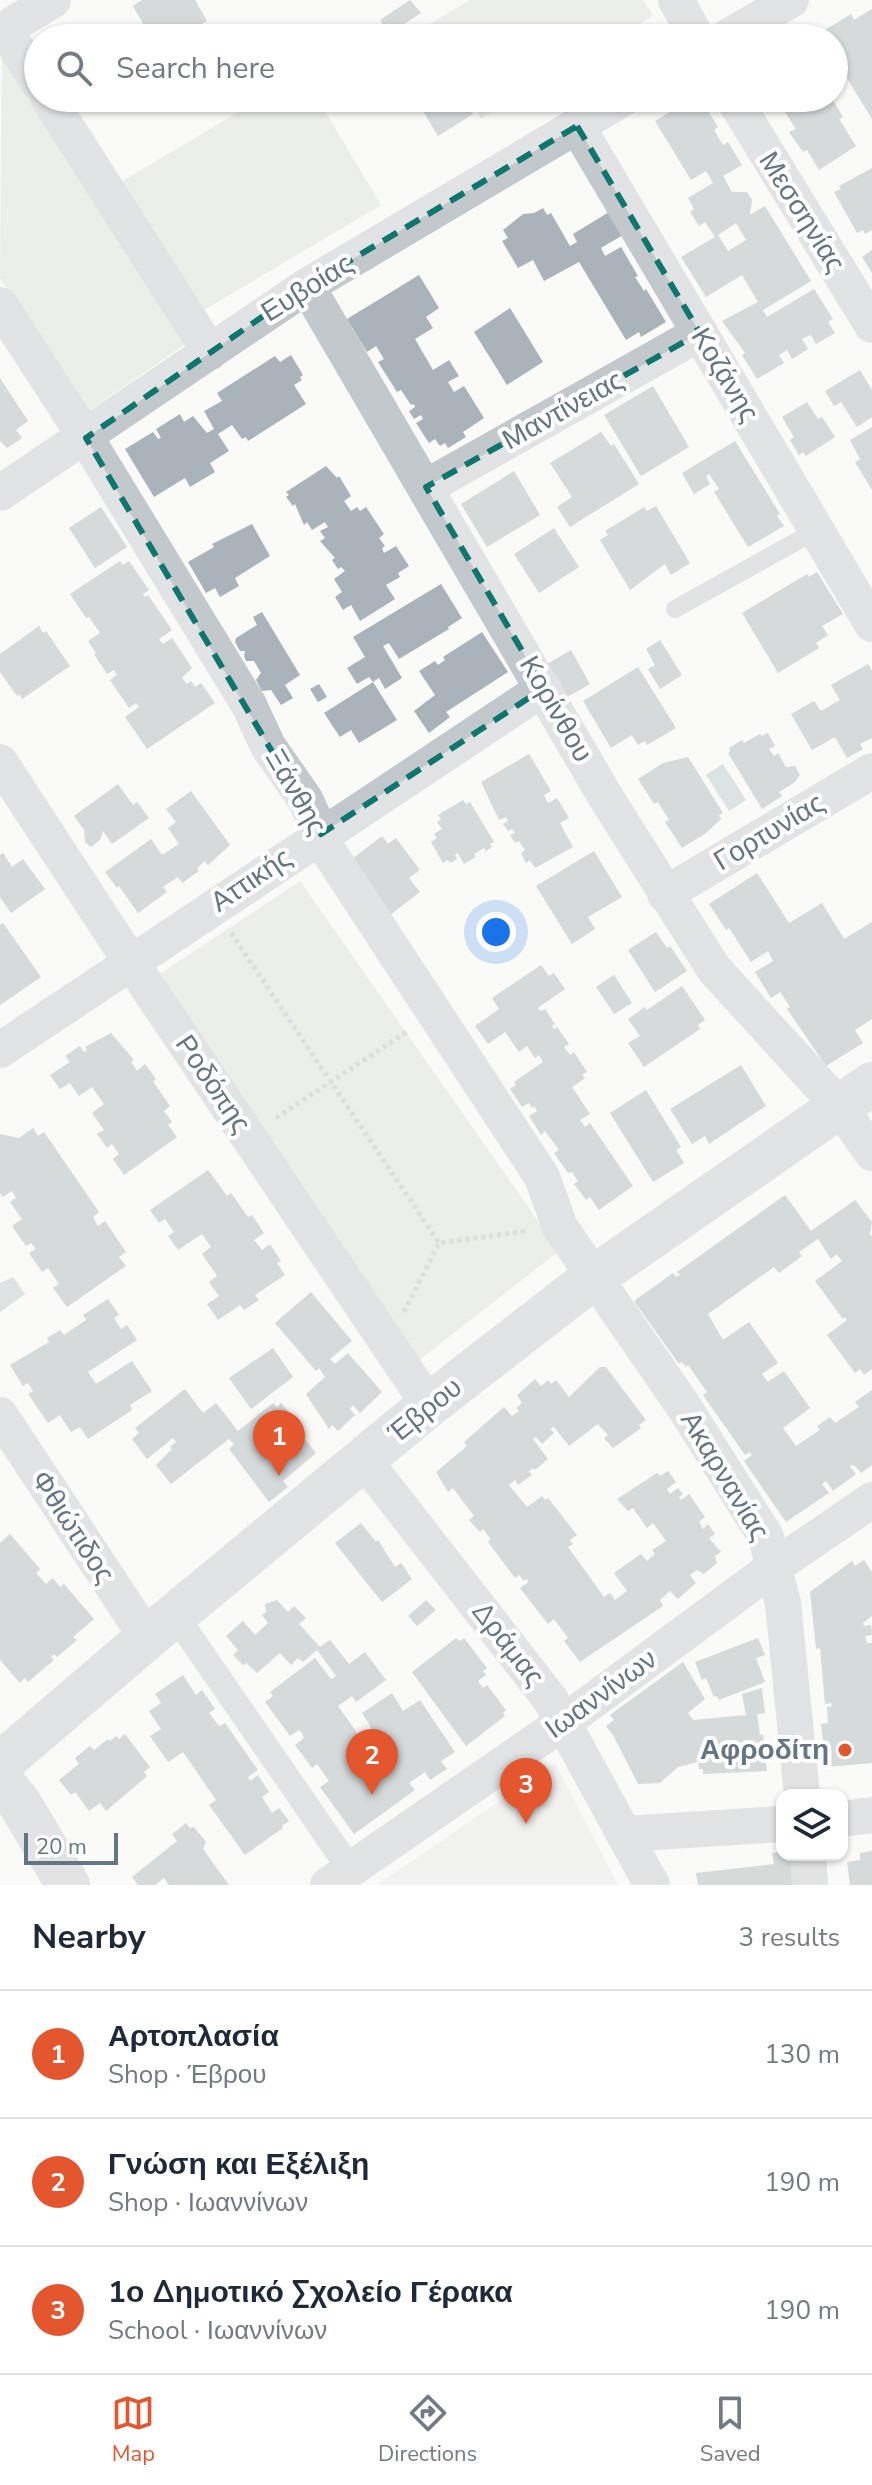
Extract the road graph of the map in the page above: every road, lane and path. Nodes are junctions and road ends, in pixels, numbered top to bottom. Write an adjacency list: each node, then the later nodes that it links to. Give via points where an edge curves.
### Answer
1 (53, 0): 6 (street)
2 (676, 0): 4 (street)
3 (791, 0): 5 (street)
4 (689, 24)
5 (750, 24)
6 (2, 30): 7 (street)
7 (24, 62)
8 (57, 112): 16 (street)
9 (600, 112): 11 (street, Ευβοίας)
10 (742, 112): 14 (street, Μεσσηνίας)
11 (577, 126): 12 (street, Ευβοίας); 15 (street, Κοζάνης)
12 (307, 286): 16 (street, Ευβοίας); 18 (street, Κορίνθου)
13 (0, 305): 17 (street, Ξάνθης)
14 (872, 325)
15 (700, 333): 18 (street, Μαντίνειας); 20 (street, Κοζάνης)
16 (210, 352): 17 (street, Ευβοίας)
17 (86, 438): 19 (street, Ευβοίας); 26 (street, Ξάνθης, via 249,705 268,746 305,799)
18 (426, 487): 23 (street, Κορίνθου)
19 (0, 493)
20 (817, 530): 21 (lane); 22 (street, Κοζάνης)
21 (675, 609)
22 (872, 624)
23 (544, 688): 26 (street, Αττικής); 27 (street, Κορίνθου)
24 (0, 762): 29 (street, Ροδόπης)
25 (872, 771): 27 (street, Γορτυνίας)
26 (321, 834): 28 (street, Αττικής); 30 (street, Ξάνθης)
27 (665, 894): 33 (street, Κορίνθου, via 714,969)
28 (213, 906): 29 (street, Αττικής); 32 (path)
29 (130, 961): 31 (street, Αττικής); 34 (street, Ροδόπης)
30 (436, 1013): 32 (path); 36 (street, Ξάνθης, via 542,1177)
31 (0, 1050)
32 (331, 1082): 34 (path); 37 (path)
33 (856, 1095): 35 (street, Κορίνθου); 38 (street, Έβρου)
34 (248, 1136): 39 (street, Ροδόπης)
35 (872, 1153)
36 (560, 1227): 37 (path); 38 (street, Ξάνθης)
37 (439, 1243): 39 (path)
38 (594, 1277): 40 (street, Έβρου); 44 (street, Ακαρνανίας, via 766,1537)
39 (388, 1344): 40 (street, Ροδόπης)
40 (429, 1405): 42 (street, Έβρου)
41 (0, 1415): 45 (street, Φθιώτιδος)
42 (364, 1460): 45 (street, Έβρου); 46 (street, Δράμας)
43 (872, 1500): 44 (street, Ιωαννίνων)
44 (774, 1567): 46 (street, Ιωαννίνων); 49 (street, Ακαρνανίας, via 783,1603)
45 (161, 1627): 47 (street, Έβρου); 55 (street)
46 (564, 1722): 53 (street, Δράμας); 55 (street, Ιωαννίνων)
47 (0, 1764)
48 (0, 1779): 56 (street)
49 (801, 1789)
50 (872, 1815): 51 (street)
51 (848, 1818)
52 (776, 1824): 53 (street)
53 (624, 1834): 57 (street, Δράμας)
54 (808, 1861): 58 (street)
55 (339, 1877)
56 (68, 1885)
57 (652, 1885)
58 (810, 1885)

